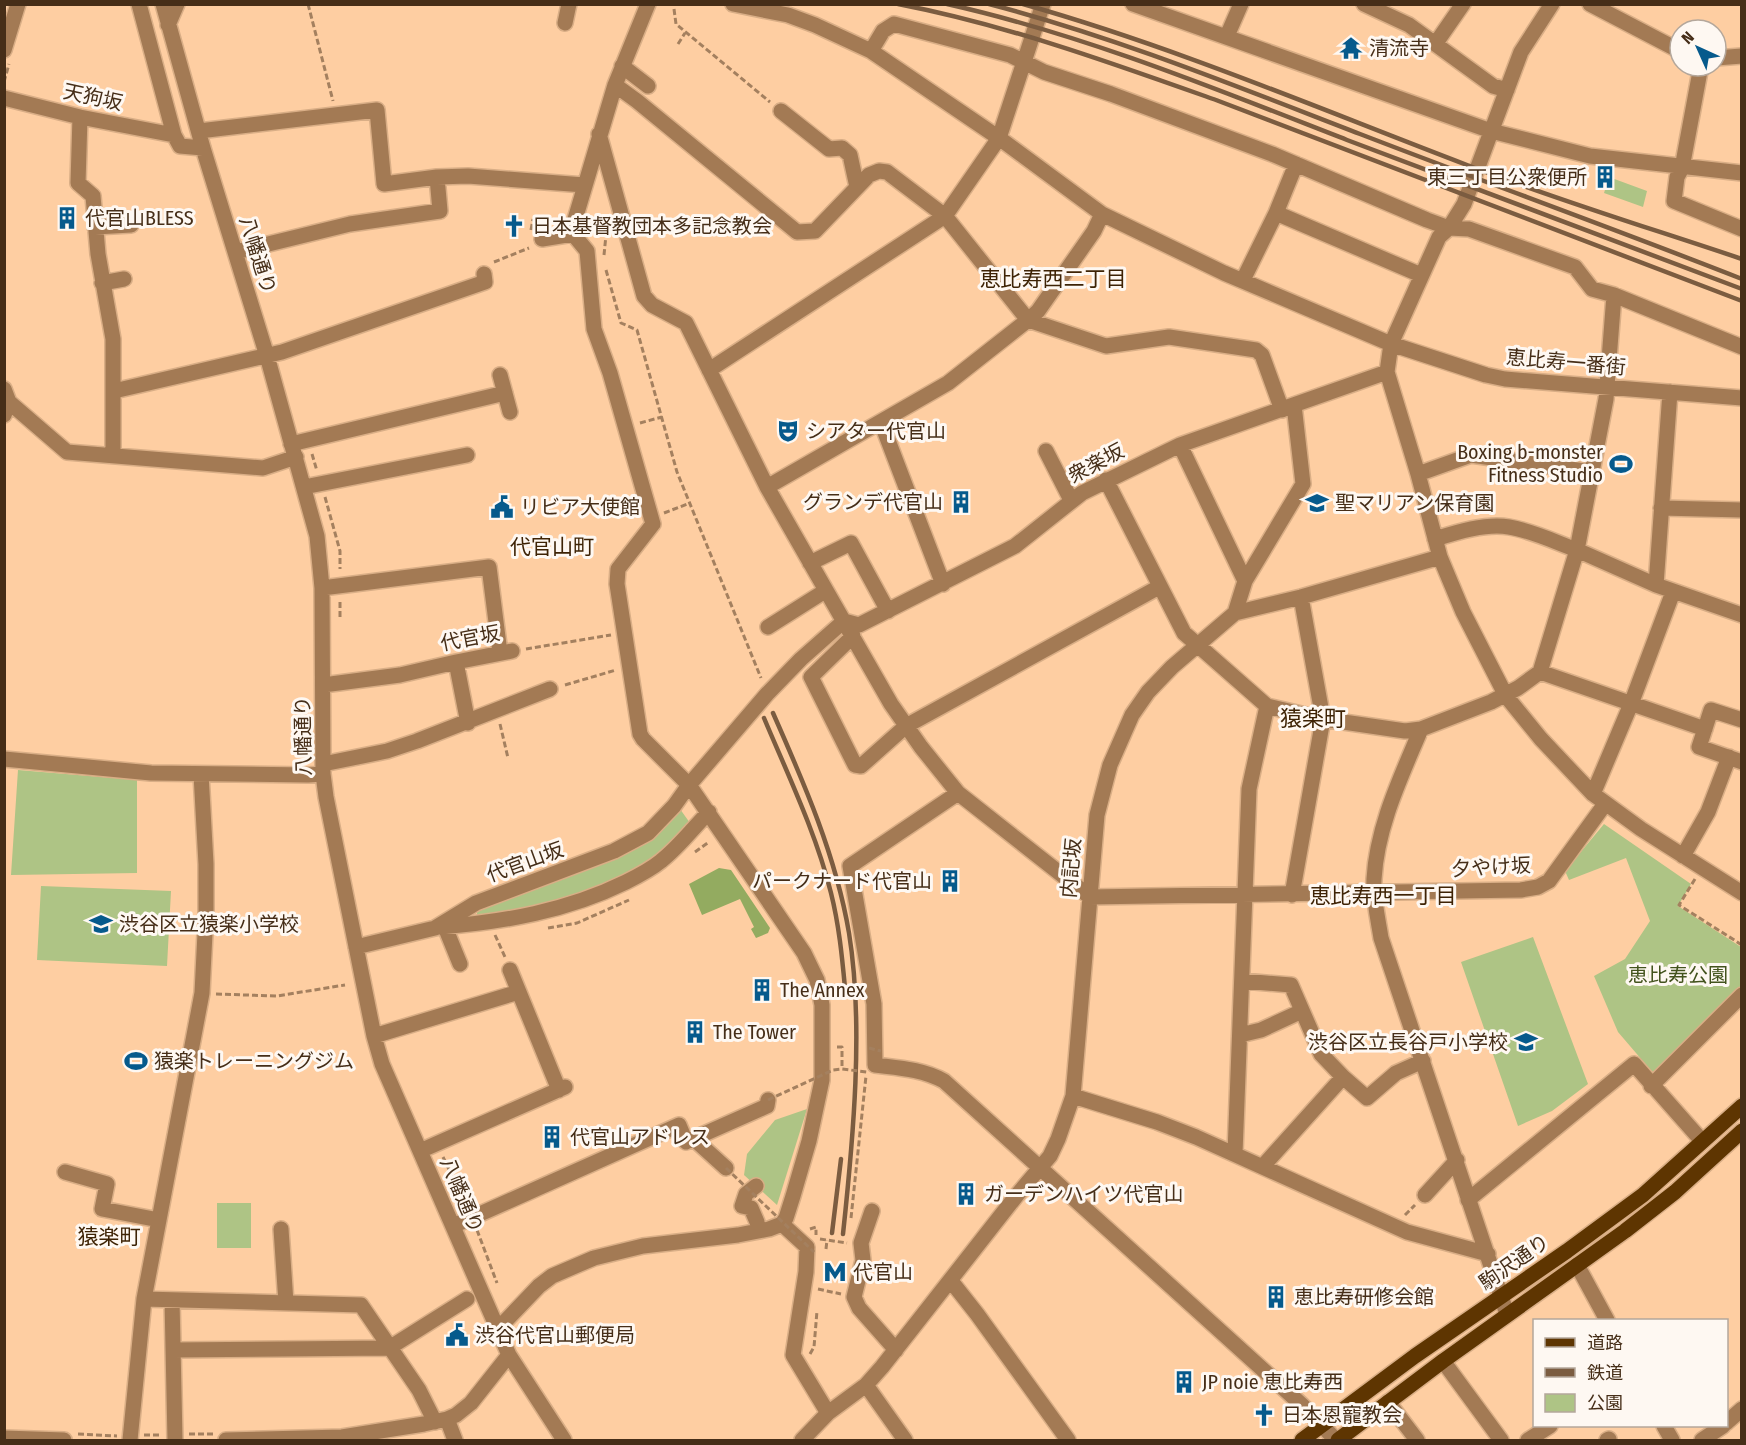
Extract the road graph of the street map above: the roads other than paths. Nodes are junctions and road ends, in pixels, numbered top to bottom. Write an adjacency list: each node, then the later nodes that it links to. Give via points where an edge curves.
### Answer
1 (18, 4): 20 (street)
2 (139, 4): 34 (street)
3 (163, 4): 16 (street, 八幡通り)
4 (177, 4): 16 (street)
5 (569, 4): 15 (street)
6 (648, 4): 23 (street)
7 (733, 4): 21 (street, 恵比寿一番街, via 788,15)
8 (1043, 4): 22 (street)
9 (1133, 4): 17 (street)
10 (1241, 4): 17 (street)
11 (1364, 4): 18 (street)
12 (1463, 4): 18 (street)
13 (1552, 4): 27 (street, via 1521,52)
14 (1590, 4): 19 (street)
15 (566, 23)
16 (168, 25): 31 (street, 八幡通り)
17 (1227, 36): 32 (street)
18 (1436, 43): 27 (street, via 1493,86)
19 (1668, 45)
20 (4, 50)
21 (871, 51): 22 (street, via 883,31 894,24 1010,55); 35 (street, 恵比寿一番街)
22 (1025, 63): 35 (street); 37 (street)
23 (622, 66): 25 (street); 26 (street)
24 (1699, 78): 38 (street)
25 (615, 85): 33 (street); 42 (street, via 797,232 814,231)
26 (648, 86)
27 (1507, 90): 32 (street)
28 (4, 98): 30 (street, 天狗坂)
29 (781, 111): 42 (street, via 817,141 829,148 842,148 850,155)
30 (80, 117): 34 (street, 天狗坂); 47 (street, via 78,183 93,196)
31 (199, 131): 36 (street, 八幡通り); 40 (street, via 377,110 384,184)
32 (1491, 131): 38 (street, via 1590,156); 48 (street, via 1464,204)
33 (599, 134): 41 (street); 63 (street, via 644,296 652,305 686,323)
34 (174, 135): 36 (street, 天狗坂, via 180,146)
35 (999, 138): 44 (street, 恵比寿一番街); 45 (street)
36 (203, 148): 52 (street, 八幡通り)
37 (1296, 164): 43 (street); 48 (street)
38 (1682, 168): 39 (street); 49 (street, via 1674,201)
39 (1742, 173)
40 (437, 177): 41 (street); 52 (street, via 440,211 350,224)
41 (584, 185): 50 (street)
42 (857, 187): 45 (street, via 869,175 887,172)
43 (1276, 213): 54 (street); 56 (street)
44 (1102, 214): 56 (street, 恵比寿一番街); 59 (street, via 1094,231)
45 (945, 216): 59 (street); 63 (street)
46 (131, 225): 47 (street)
47 (95, 227): 57 (street)
48 (1449, 228): 54 (street, via 1439,237); 58 (street, via 1469,229 1575,267 1593,289)
49 (1742, 229)
50 (573, 234): 51 (street); 124 (street, via 587,251 594,329 654,524 618,570 617,584 640,734)
51 (542, 239)
52 (236, 252): 62 (street, 八幡通り)
53 (484, 273): 62 (street, via 485,282)
54 (1421, 275): 60 (street)
55 (124, 279): 57 (street)
56 (1243, 280): 60 (street, 恵比寿一番街)
57 (102, 283): 67 (street, via 113,339)
58 (1614, 295): 61 (street); 66 (street)
59 (1028, 320): 72 (street, via 1106,346 1169,336 1256,350); 74 (street, via 948,383)
60 (1391, 344): 64 (street); 66 (street, 恵比寿一番街, via 1505,379)
61 (1742, 346)
62 (267, 356): 67 (street); 76 (street, 八幡通り)
63 (709, 370): 84 (street)
64 (1387, 372): 72 (street, 衆楽坂); 81 (street)
65 (500, 375): 69 (street)
66 (1607, 387): 68 (street, 恵比寿一番街); 80 (street)
67 (114, 391): 79 (street)
68 (1670, 392): 70 (street, 恵比寿一番街); 86 (street)
69 (505, 393): 73 (street); 76 (street)
70 (1742, 398)
71 (6, 402): 79 (street, via 67,452)
72 (1288, 408): 75 (street, 衆楽坂); 92 (street, via 1303,484)
73 (510, 412)
74 (881, 422): 84 (street); 93 (street)
75 (1180, 446): 82 (street, 衆楽坂); 92 (street)
76 (293, 451): 79 (street, via 263,468); 83 (street, 八幡通り)
77 (1046, 451): 85 (street)
78 (467, 455): 83 (street)
79 (113, 456)
80 (1591, 472): 81 (street, via 1471,455); 89 (street)
81 (1418, 474): 88 (street)
82 (1106, 480): 85 (street, 衆楽坂); 95 (street)
83 (304, 487): 96 (street, 八幡通り, via 317,536)
84 (767, 487): 91 (street)
85 (1071, 500): 93 (street, 衆楽坂, via 1015,546)
86 (1661, 508): 87 (street); 94 (street)
87 (1742, 510)
88 (1435, 539): 89 (street, via 1508,526); 90 (street)
89 (1577, 550): 94 (street); 108 (street)
90 (1440, 557): 99 (street); 111 (street)
91 (810, 563): 97 (street); 100 (street, via 851,543)
92 (1245, 581): 101 (street)
93 (943, 584): 100 (street, 衆楽坂)
94 (1656, 585): 98 (street)
95 (1159, 586): 106 (street, via 1184,633); 117 (street)
96 (322, 588): 107 (street, 代官坂, via 489,567 506,652); 109 (street, 八幡通り)
97 (825, 591): 103 (street); 104 (street)
98 (1673, 592): 102 (street); 112 (street)
99 (1301, 597): 101 (street); 115 (street)
100 (888, 611): 103 (street, 衆楽坂, via 859,625)
101 (1235, 613): 106 (street, 内記坂)
102 (1742, 615)
103 (844, 621): 105 (street); 124 (street, 代官山坂, via 767,694)
104 (768, 627)
105 (853, 636): 117 (street); 117 (street, via 811,677 855,765 861,766)
106 (1197, 644): 113 (street); 134 (street, 内記坂, via 1148,692 1119,742 1097,815)
107 (456, 662): 109 (street, 代官坂); 116 (street)
108 (1540, 672): 111 (street); 112 (street)
109 (323, 686): 122 (street, 八幡通り)
110 (550, 689): 116 (street)
111 (1506, 696): 118 (street); 126 (street)
112 (1631, 704): 119 (street); 126 (street)
113 (1267, 706): 115 (street); 133 (street, via 1249,789)
114 (1741, 718): 119 (street, via 1712,710)
115 (1323, 719): 118 (street, via 1405,731); 132 (street)
116 (468, 723): 122 (street)
117 (906, 726): 125 (street)
118 (1421, 729): 130 (street, via 1387,815 1377,851)
119 (1705, 729): 121 (street, via 1699,747)
120 (4, 759): 123 (street)
121 (1735, 759): 129 (street)
122 (323, 769): 123 (street, via 308,775); 136 (street, 八幡通り)
123 (201, 774): 165 (street, via 206,864 202,993)
124 (689, 785): 128 (street); 135 (street, 代官山坂, via 662,820 632,843 476,903)
125 (958, 794): 134 (street); 159 (street, via 850,866 874,1004 875,1065 933,1075)
126 (1593, 794): 127 (street)
127 (1605, 804): 129 (street); 130 (street, 夕やけ坂, via 1549,881 1538,887)
128 (709, 812): 135 (street, via 661,861 599,895 556,910); 167 (street, via 804,953 817,981 822,1005 821,1091)
129 (1683, 856): 131 (street)
130 (1375, 892): 132 (street, 夕やけ坂); 145 (street, via 1381,938)
131 (1742, 893)
132 (1292, 895): 133 (street, 夕やけ坂)
133 (1246, 896): 134 (street, 夕やけ坂); 139 (street)
134 (1090, 897): 148 (street, 内記坂)
135 (440, 927): 136 (street, 代官山坂); 137 (street)
136 (356, 947): 144 (street, 八幡通り)
137 (460, 964)
138 (510, 970): 140 (street)
139 (1243, 981): 142 (street, via 1291,985); 143 (street)
140 (518, 991): 144 (street); 154 (street, via 562,1088)
141 (1742, 995): 147 (street)
142 (1302, 1011): 143 (street, via 1262,1030); 146 (street, via 1321,1054)
143 (1240, 1035): 155 (street)
144 (374, 1036): 154 (street, 八幡通り)
145 (1423, 1061): 146 (street, via 1396,1073 1367,1098); 156 (street)
146 (1343, 1077): 157 (street)
147 (1651, 1086): 153 (street); 163 (street, via 1634,1064)
148 (1073, 1096): 155 (street, via 1157,1122); 159 (street, 内記坂, via 1058,1139)
149 (768, 1100): 152 (street, via 767,1106)
150 (1742, 1106): 153 (main road, 駒沢通り)
151 (1742, 1131): 171 (main road, 駒沢通り, via 1675,1192)
152 (694, 1139): 158 (street); 168 (street, via 686,1142 679,1125)
153 (1702, 1142): 173 (main road, 駒沢通り, via 1643,1195)
154 (420, 1151): 168 (street, 八幡通り)
155 (1235, 1153): 157 (street)
156 (1457, 1160): 162 (street); 163 (street)
157 (1263, 1166): 170 (street, via 1407,1232)
158 (726, 1168)
159 (1040, 1168): 172 (street, 内記坂); 192 (street)
160 (65, 1172): 165 (street, via 107,1184 102,1209)
161 (756, 1186): 166 (street, via 746,1194 742,1206 751,1208)
162 (1425, 1195)
163 (1468, 1200): 170 (street)
164 (872, 1211): 183 (street, via 861,1243 863,1260 854,1297)
165 (159, 1220): 174 (street)
166 (757, 1222)
167 (782, 1224): 180 (street, via 594,1258 552,1276); 189 (street, via 810,1250 793,1355)
168 (453, 1226): 180 (street, 八幡通り)
169 (281, 1229): 177 (street)
170 (1488, 1254): 173 (street)
171 (1576, 1265): 178 (main road, 駒沢通り); 179 (street)
172 (951, 1281): 183 (street, 内記坂); 205 (street)
173 (1501, 1296): 178 (street); 192 (main road, 駒沢通り)
174 (144, 1299): 176 (street); 197 (street)
175 (467, 1299): 181 (street)
176 (172, 1300): 177 (street); 182 (street)
177 (286, 1303): 181 (street, via 361,1305)
178 (1507, 1314): 185 (main road, 駒沢通り)
179 (1606, 1319)
180 (497, 1330): 184 (street, 八幡通り)
181 (389, 1348): 182 (street); 190 (street)
182 (173, 1350): 198 (street)
183 (896, 1350): 186 (street, 内記坂)
184 (509, 1355): 190 (street, via 471,1403 456,1415); 202 (street, 八幡通り)
185 (1443, 1361): 187 (main road, 駒沢通り); 209 (street)
186 (866, 1385): 189 (street, 内記坂); 204 (street)
187 (1388, 1402): 207 (main road, 駒沢通り); 208 (street)
188 (1742, 1409): 191 (street)
189 (828, 1413): 203 (street, 内記坂)
190 (441, 1420): 199 (street); 201 (street)
191 (1728, 1421)
192 (1321, 1425): 206 (main road, 駒沢通り); 207 (street)
193 (1547, 1427): 210 (street)
194 (1721, 1427): 211 (street)
195 (69, 1437): 196 (street)
196 (4, 1438)
197 (130, 1438)
198 (175, 1438)
199 (342, 1439): 200 (street)
200 (226, 1440)
201 (455, 1440)
202 (564, 1440)
203 (802, 1440)
204 (905, 1440)
205 (1068, 1440)
206 (1302, 1440)
207 (1337, 1440)
208 (1417, 1440)
209 (1501, 1440)
210 (1528, 1440)
211 (1702, 1440)

